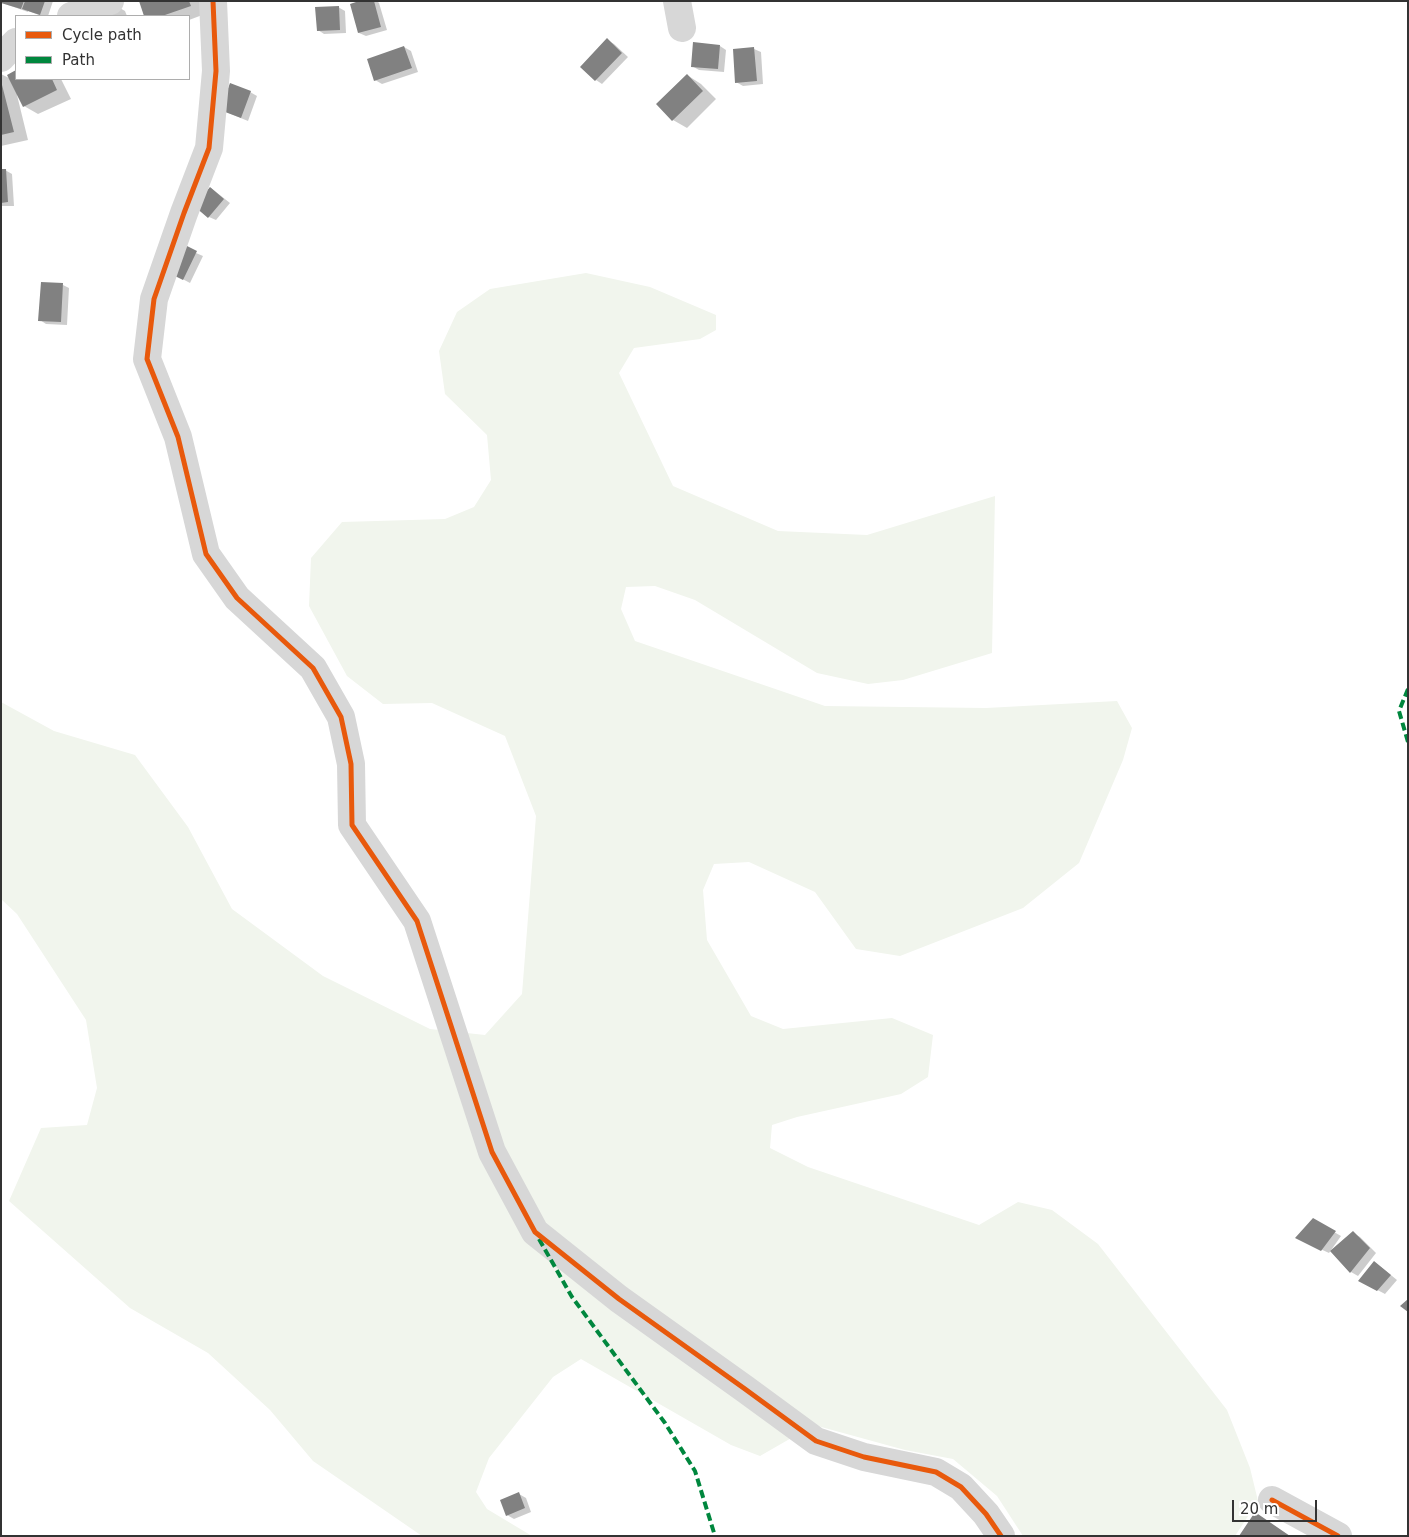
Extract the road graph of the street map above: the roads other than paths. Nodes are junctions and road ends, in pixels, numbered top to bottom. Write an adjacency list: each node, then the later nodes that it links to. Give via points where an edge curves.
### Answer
1 (110, 1): 4 (street)
2 (213, 1): 9 (street, via 216,70 210,148 154,300 147,359 178,436 206,554 237,598 313,668 340,717 351,764 352,825 417,921 492,1152 535,1232 619,1299 816,1442 864,1457 936,1472 961,1486)
3 (677, 1): 5 (street)
4 (74, 15)
5 (682, 28)
6 (15, 43): 7 (street)
7 (1, 58)
8 (1272, 1500): 10 (street)
9 (1001, 1536)
10 (1338, 1536)

